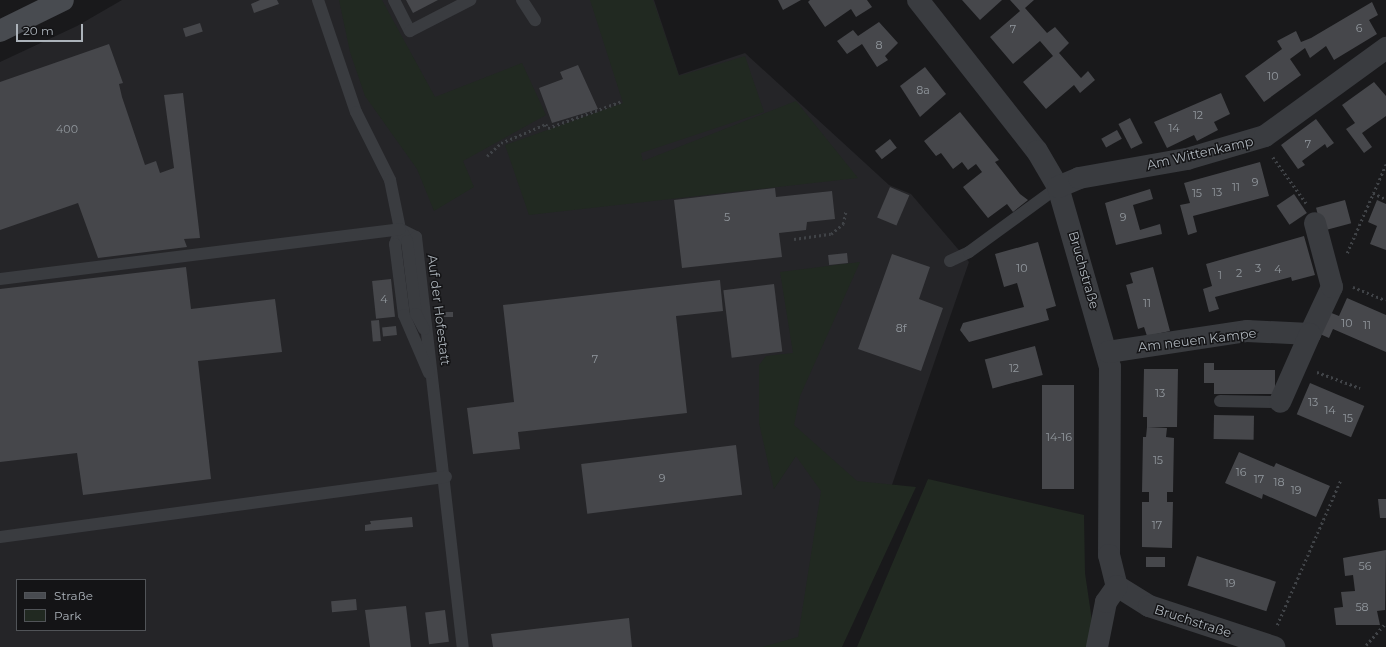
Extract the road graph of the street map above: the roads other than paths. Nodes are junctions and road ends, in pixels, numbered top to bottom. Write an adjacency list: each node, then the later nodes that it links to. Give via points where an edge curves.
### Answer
1 (63, 0): 8 (main road)
2 (318, 0): 12 (lane, via 356,112 390,180)
3 (394, 0): 4 (lane, via 410,31)
4 (470, 0)
5 (522, 0): 7 (lane)
6 (918, 0): 10 (street, Bruchstraße, via 1037,151)
7 (535, 20)
8 (0, 31)
9 (1386, 48): 10 (street, Am Wittenkamp, via 1265,136 1187,158 1078,178)
10 (1058, 187): 13 (lane, via 969,252); 17 (street, Bruchstraße)
11 (1315, 223): 15 (street, via 1334,283)
12 (400, 229): 14 (lane); 16 (lane, via 408,252 416,314); 16 (lane, Auf der Hofestatt, via 416,237); 18 (lane, via 395,244 404,315)
13 (950, 261)
14 (0, 279)
15 (1310, 334): 17 (street, Am neuen Kampe, via 1247,331); 20 (street)
16 (429, 339): 18 (lane, Auf der Hofestatt)
17 (1108, 352): 23 (street, Bruchstraße, via 1111,414 1109,555)
18 (435, 387): 21 (lane, Auf der Hofestatt)
19 (1220, 401): 20 (lane)
20 (1280, 402)
21 (446, 477): 22 (lane); 25 (lane, Auf der Hofestatt)
22 (0, 537)
23 (1117, 586): 24 (street, Bruchstraße, via 1149,606); 26 (street, via 1106,602)
24 (1271, 646)
25 (463, 647)
26 (1097, 647)

